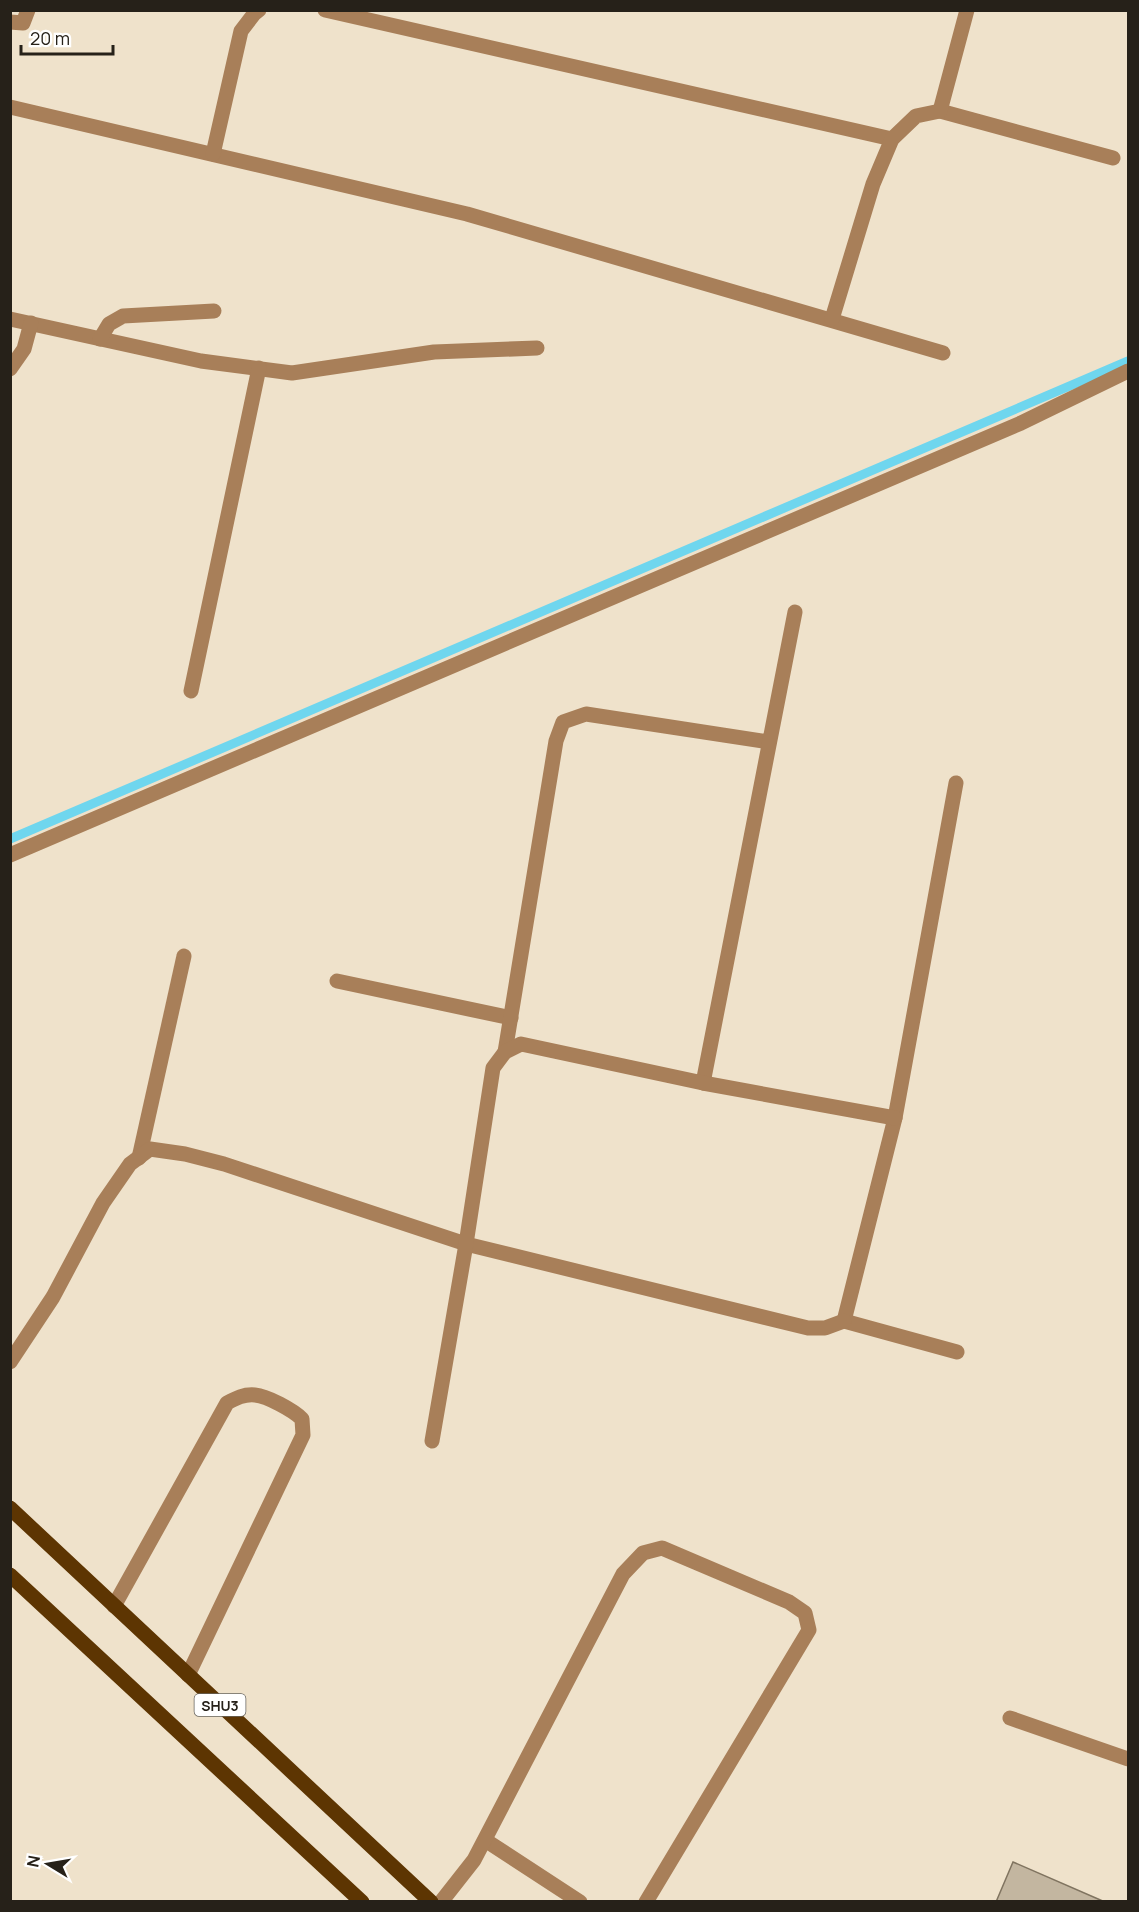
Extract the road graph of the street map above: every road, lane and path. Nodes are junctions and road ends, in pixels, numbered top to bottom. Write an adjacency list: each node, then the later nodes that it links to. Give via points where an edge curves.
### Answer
1 (28, 10): 5 (street, via 23,22)
2 (259, 10): 9 (street, via 241,31)
3 (325, 10): 8 (street)
4 (967, 10): 7 (street)
5 (10, 22)
6 (10, 108): 9 (street)
7 (940, 111): 8 (street, via 916,116); 10 (street)
8 (892, 139): 13 (street, via 873,184)
9 (213, 154): 13 (street, via 467,214)
10 (1113, 158)
11 (213, 311): 15 (street, via 123,316 109,324)
12 (10, 319): 14 (street)
13 (832, 319): 17 (street)
14 (31, 323): 15 (street); 19 (street, via 24,349)
15 (100, 339): 18 (street, via 201,361)
16 (537, 348): 18 (street, via 434,352 292,374)
17 (943, 353)
18 (259, 368): 22 (street)
19 (10, 369)
20 (1128, 371): 25 (street, via 1021,423)
21 (795, 612): 23 (street)
22 (191, 692)
23 (769, 742): 28 (street, via 586,714 563,722 556,741); 30 (street)
24 (956, 783): 31 (street)
25 (10, 855)
26 (184, 956): 32 (street)
27 (337, 981): 28 (street)
28 (511, 1018): 29 (street)
29 (505, 1052): 30 (street, via 521,1044); 33 (street, via 493,1068)
30 (703, 1083): 31 (street)
31 (895, 1118): 34 (street)
32 (138, 1158): 33 (street, via 150,1149 224,1164); 36 (street, via 102,1203 52,1297)
33 (466, 1244): 34 (street, via 808,1328 825,1328); 37 (street)
34 (844, 1321): 35 (street)
35 (957, 1352)
36 (10, 1362)
37 (432, 1442)
38 (10, 1508): 40 (main road, SHU3)
39 (10, 1575): 45 (main road, SHU3)
40 (114, 1606): 41 (main road, SHU3); 41 (street, via 227,1403 256,1395 302,1419 303,1436)
41 (188, 1675): 46 (main road, SHU3)
42 (1010, 1718): 43 (street)
43 (1128, 1759)
44 (485, 1840): 47 (street); 48 (street); 49 (street, via 623,1574 643,1553 662,1548 789,1602 806,1613 809,1630)
45 (362, 1902)
46 (431, 1902)
47 (441, 1902)
48 (580, 1902)
49 (646, 1902)

